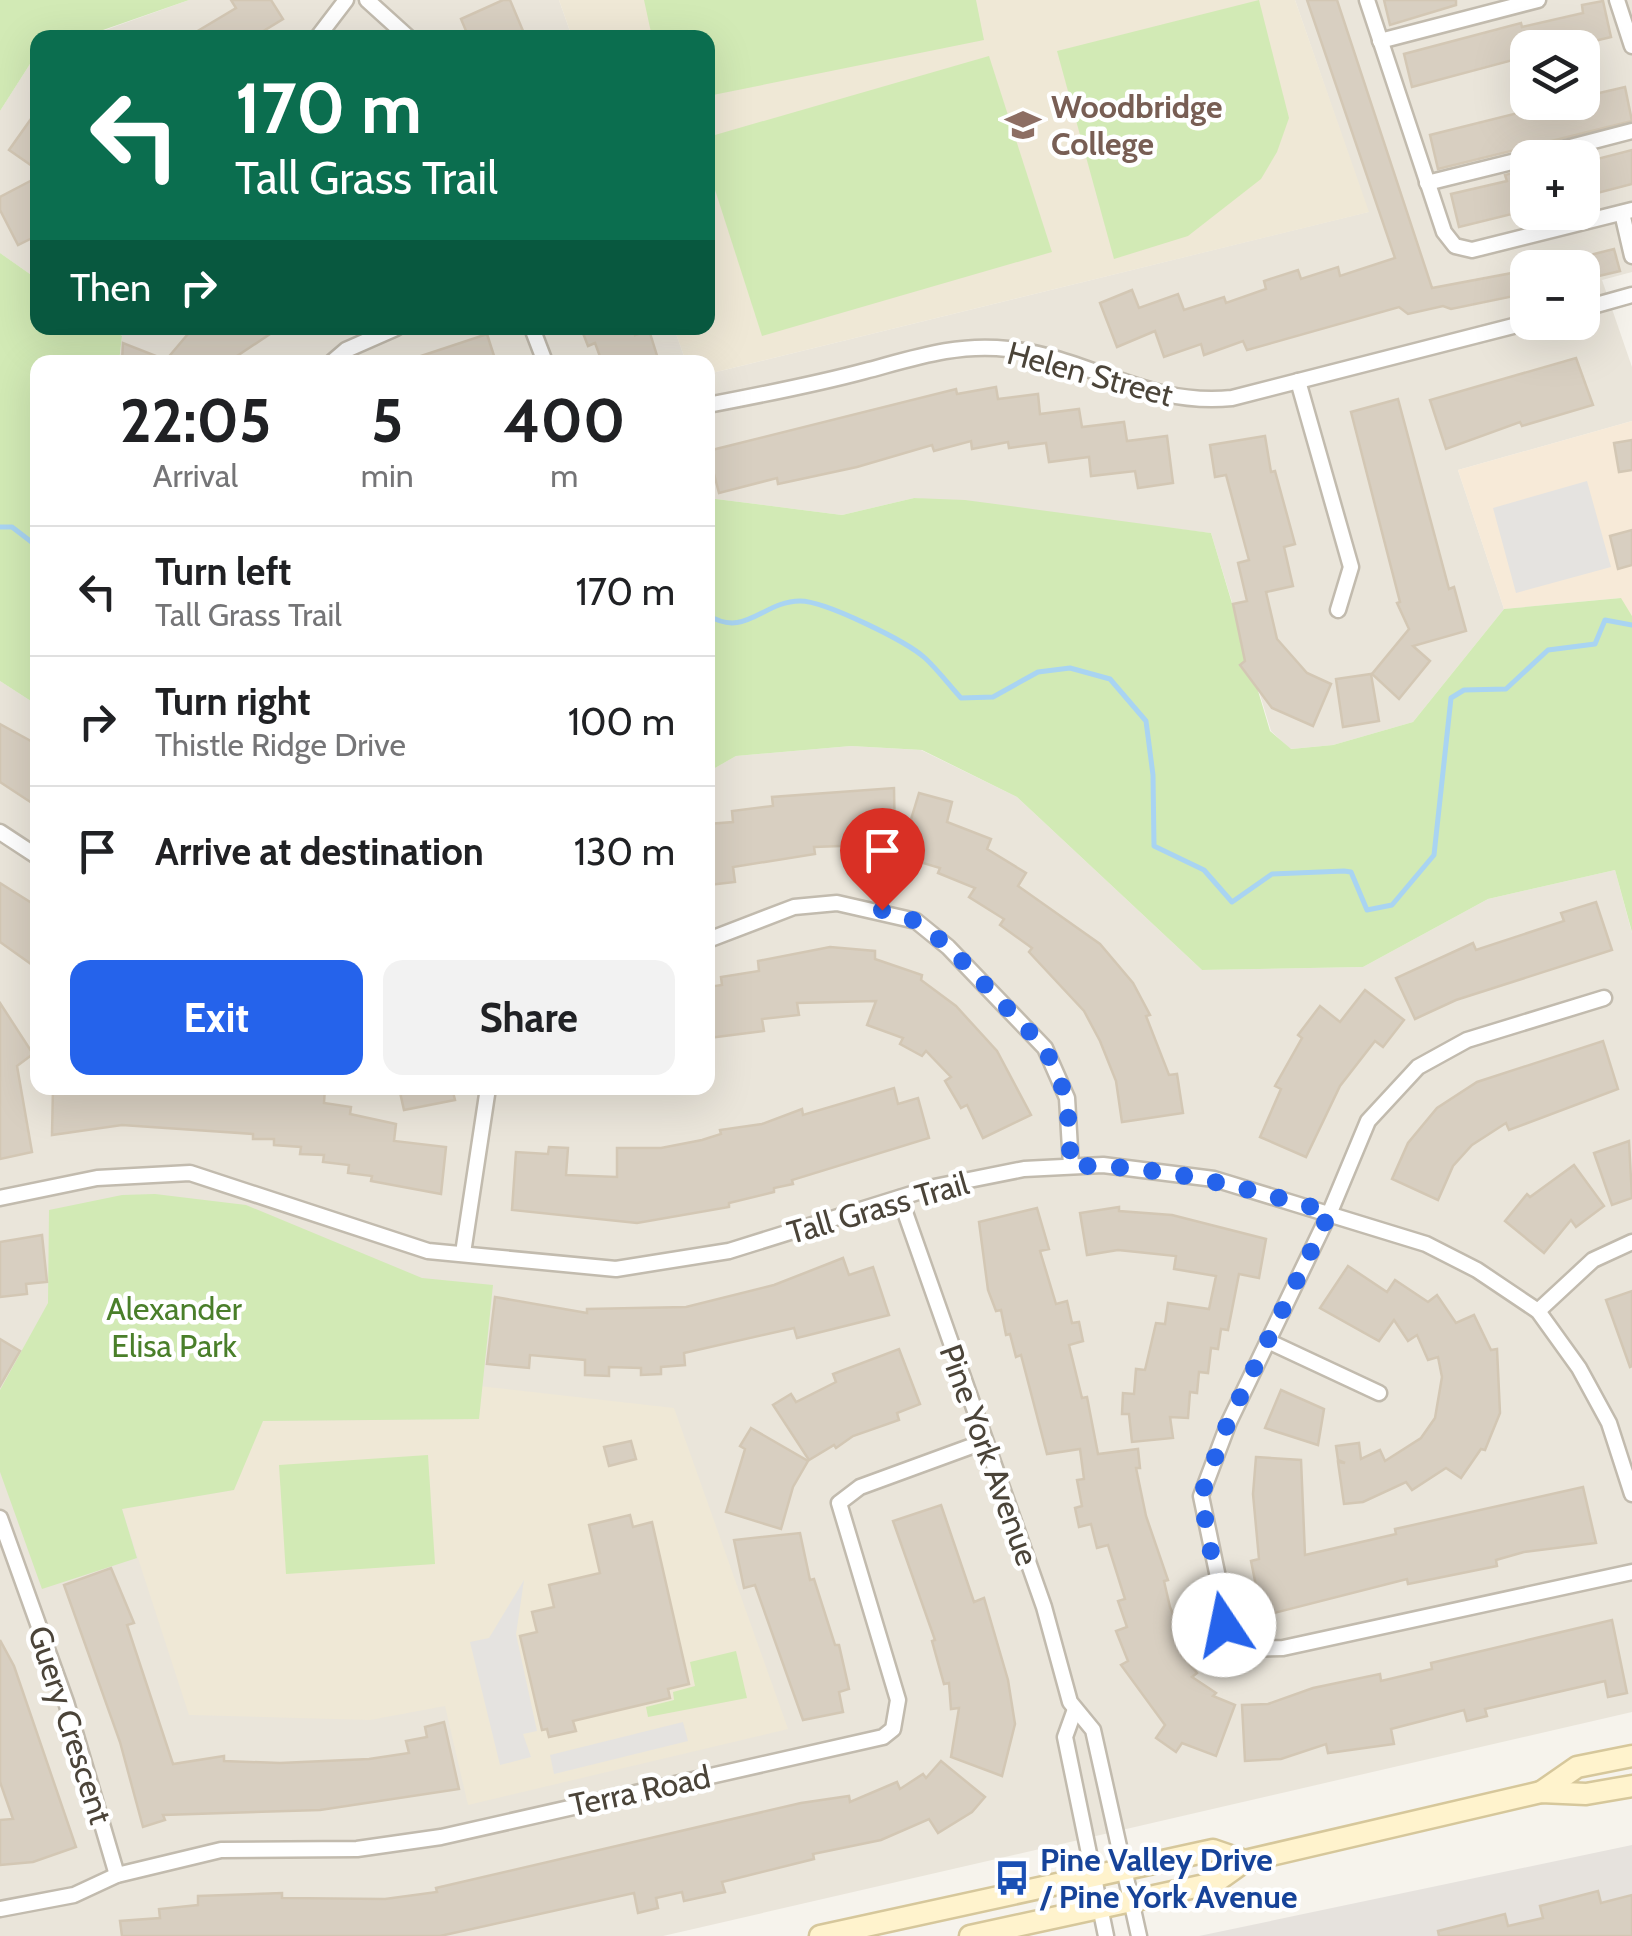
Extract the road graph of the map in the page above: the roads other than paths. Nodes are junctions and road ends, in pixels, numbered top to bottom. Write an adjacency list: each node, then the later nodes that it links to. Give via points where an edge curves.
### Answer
1 (346, 0): 6 (street)
2 (367, 0): 7 (street)
3 (1367, 0): 8 (street)
4 (1538, 0): 8 (street)
5 (1617, 0): 9 (street)
6 (323, 30)
7 (400, 30)
8 (1380, 42): 13 (street)
9 (1632, 46)
10 (1632, 130): 11 (street)
11 (1595, 140)
12 (1510, 162): 13 (street)
13 (1427, 183): 14 (street, via 1444,232 1455,246 1472,250)
14 (1627, 212): 15 (street)
15 (1632, 256)
16 (1632, 295): 17 (street)
17 (1600, 304)
18 (1510, 327): 21 (street, Helen Street)
19 (380, 335): 20 (street)
20 (340, 355)
21 (1298, 381): 22 (street, Helen Street, via 1232,398 1176,399 1044,356 977,347 909,356); 23 (street, via 1351,567)
22 (715, 404)
23 (1338, 610)
24 (0, 832): 25 (street)
25 (30, 852)
26 (715, 937): 29 (street, via 794,907 837,904 916,921 1045,1048 1067,1098)
27 (1604, 998): 32 (street, via 1467,1040 1418,1068 1368,1121)
28 (487, 1095): 34 (street)
29 (1071, 1166): 31 (street, Tall Grass Trail); 32 (street, Tall Grass Trail, via 1214,1179)
30 (0, 1198): 34 (street, Tall Grass Trail, via 97,1178 190,1173 309,1208 399,1244)
31 (900, 1198): 34 (street, Tall Grass Trail, via 729,1251 656,1266 584,1267); 38 (street, Pine York Avenue)
32 (1330, 1212): 35 (street, Tall Grass Trail, via 1450,1254); 36 (street)
33 (1632, 1242): 35 (street, via 1592,1260)
34 (463, 1254)
35 (1538, 1311): 39 (street, Tall Grass Trail, via 1602,1410)
36 (1270, 1342): 37 (street); 41 (street, via 1228,1422 1201,1496 1233,1649 1283,1648)
37 (1379, 1393)
38 (984, 1442): 42 (street, Pine York Avenue); 48 (street, Terra Road, via 860,1486 839,1503 898,1700 894,1729 883,1737 441,1837 357,1849 220,1850)
39 (1632, 1494)
40 (0, 1518): 48 (street, Guery Crescent, via 66,1702)
41 (1632, 1572)
42 (1074, 1712): 47 (street, Pine York Avenue, via 1093,1730); 49 (street, Pine York Avenue, via 1065,1738)
43 (1632, 1756): 45 (main road, via 1577,1767)
44 (1632, 1786): 45 (main road)
45 (1541, 1792): 46 (main road)
46 (1244, 1861): 47 (main road, via 1213,1850); 50 (main road, via 1214,1883)
47 (1126, 1870): 49 (main road); 50 (street, Pine York Avenue)
48 (117, 1876): 52 (street, Terra Road, via 74,1894)
49 (1091, 1876): 51 (street, Pine York Avenue); 53 (main road)
50 (1132, 1902): 51 (main road); 56 (street, Pine York Avenue)
51 (1100, 1907): 54 (main road); 55 (street, Pine York Avenue)
52 (0, 1909)
53 (820, 1936)
54 (970, 1936)
55 (1106, 1936)
56 (1139, 1936)

